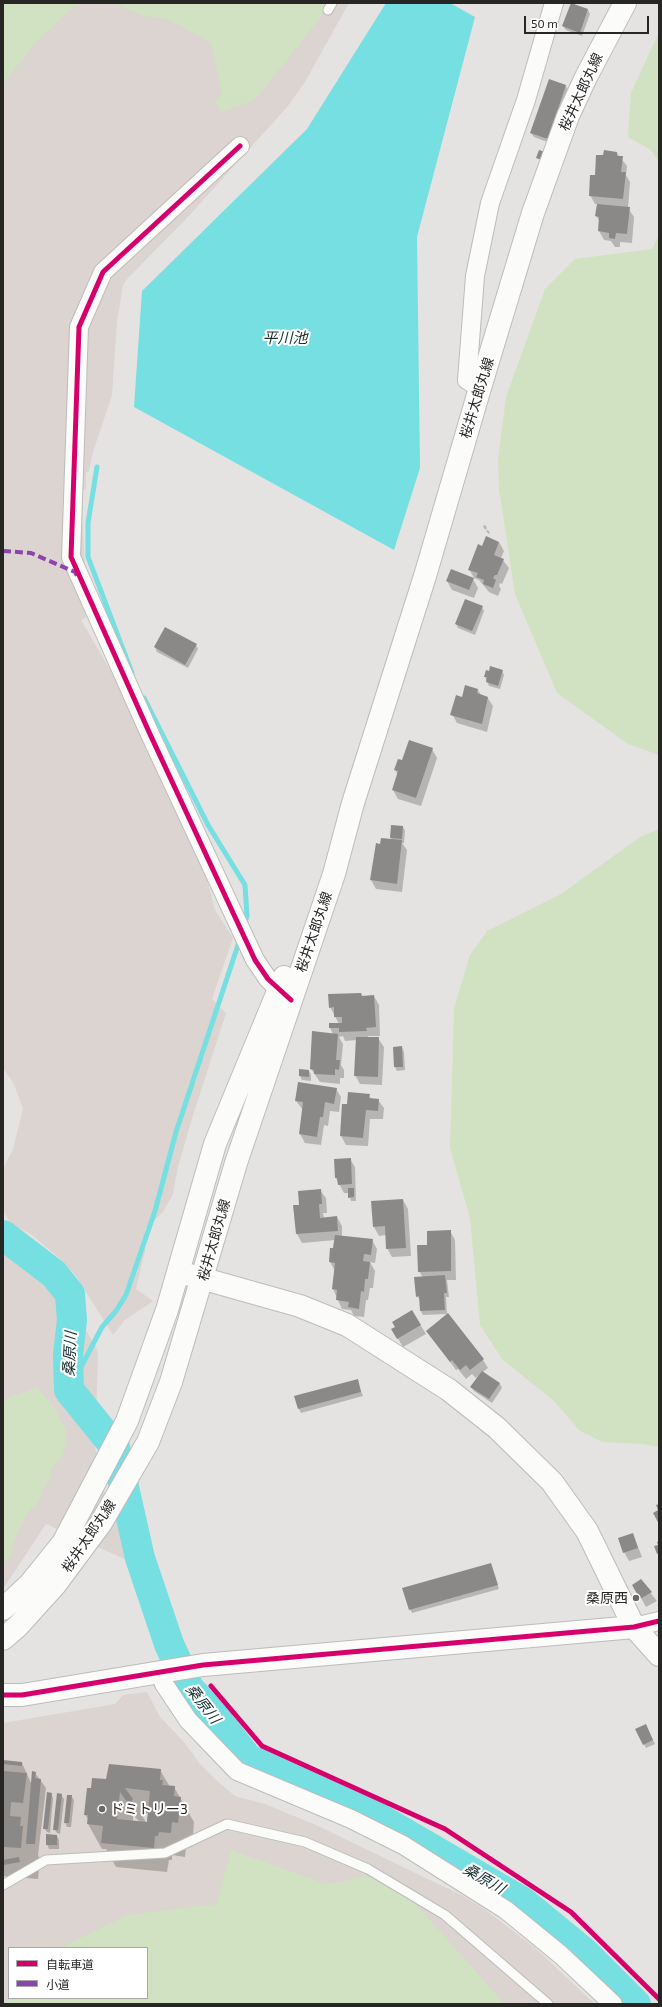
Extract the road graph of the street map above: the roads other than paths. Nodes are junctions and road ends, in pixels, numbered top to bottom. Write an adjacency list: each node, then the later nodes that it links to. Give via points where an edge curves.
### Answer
1 (554, 3): 4 (street, via 526,100 490,203 475,276 468,380)
2 (625, 3): 4 (main road, 桜井太郎丸線, via 568,116 533,213)
3 (240, 146): 5 (street, via 103,272 79,327 71,557 148,732 255,960 268,979)
4 (480, 388): 5 (main road, 桜井太郎丸線, via 425,576 353,803 334,874)
5 (285, 995): 6 (main road, 桜井太郎丸線, via 215,1144); 7 (main road, 桜井太郎丸線)
6 (178, 1271): 7 (main road); 8 (main road, 桜井太郎丸線, via 167,1310 127,1421 92,1490 63,1543 30,1584)
7 (203, 1278): 10 (main road, via 300,1306 347,1325 449,1390 497,1428 552,1482 587,1531); 11 (main road, 桜井太郎丸線, via 171,1382 148,1442 101,1523 55,1585)
8 (3, 1609)
9 (659, 1621): 10 (street)
10 (634, 1627): 12 (main road); 13 (main road, via 197,1666)
11 (3, 1639)
12 (659, 1655)
13 (165, 1672): 14 (main road, via 22,1695); 17 (street, via 164,1684 188,1720 237,1771 351,1819 403,1845 506,1910 561,1955)
14 (3, 1695)
15 (3, 1885): 16 (lane, via 46,1860 165,1854 226,1824 305,1842 368,1869 445,1915)
16 (548, 2004)
17 (613, 2004)

